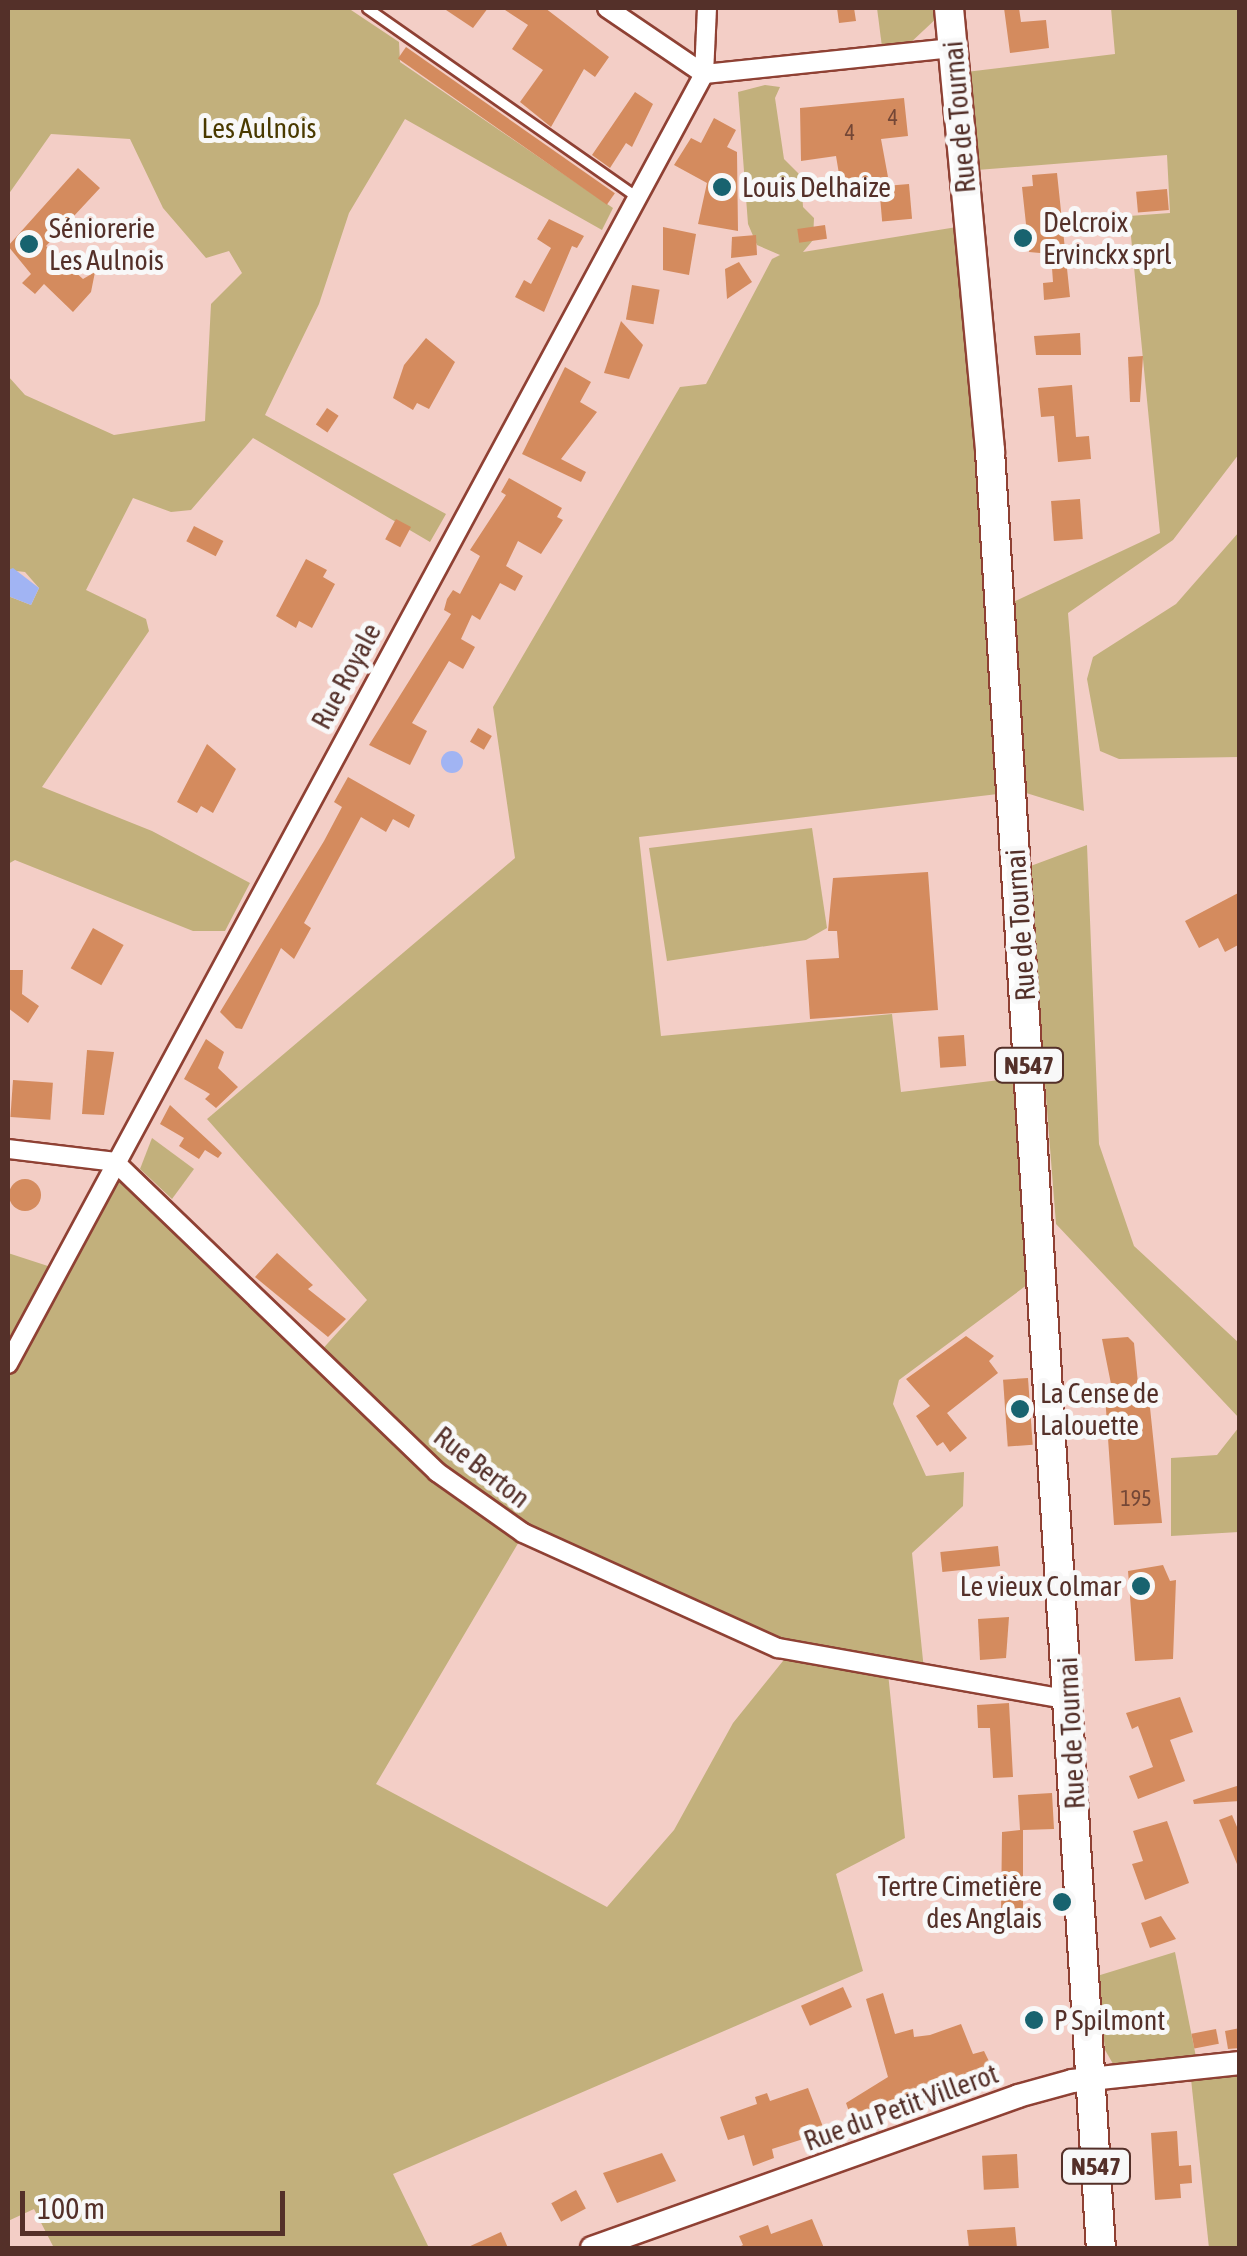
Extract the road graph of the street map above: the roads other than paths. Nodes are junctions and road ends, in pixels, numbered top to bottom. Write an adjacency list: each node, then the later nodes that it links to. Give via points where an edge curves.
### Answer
1 (367, 8): 7 (lane)
2 (607, 8): 6 (street)
3 (707, 8): 6 (street, Rue Royale)
4 (949, 8): 5 (main road, Rue de Tournai / N547)
5 (954, 48): 6 (street); 11 (main road, Rue de Tournai / N547, via 990,450)
6 (704, 74): 7 (street, Rue Royale)
7 (637, 196): 9 (street, Rue Royale)
8 (8, 1150): 9 (street)
9 (115, 1162): 10 (street, Rue Royale); 11 (street, Rue Berton, via 425,1460 523,1533 778,1648)
10 (8, 1364)
11 (1070, 1700): 13 (main road, Rue de Tournai / N547)
12 (1240, 2063): 13 (street, Rue du Petit Villerot)
13 (1091, 2083): 14 (street, Rue du Petit Villerot, via 1072,2081 1018,2096); 15 (main road, N547)
14 (592, 2248)
15 (1100, 2248)

